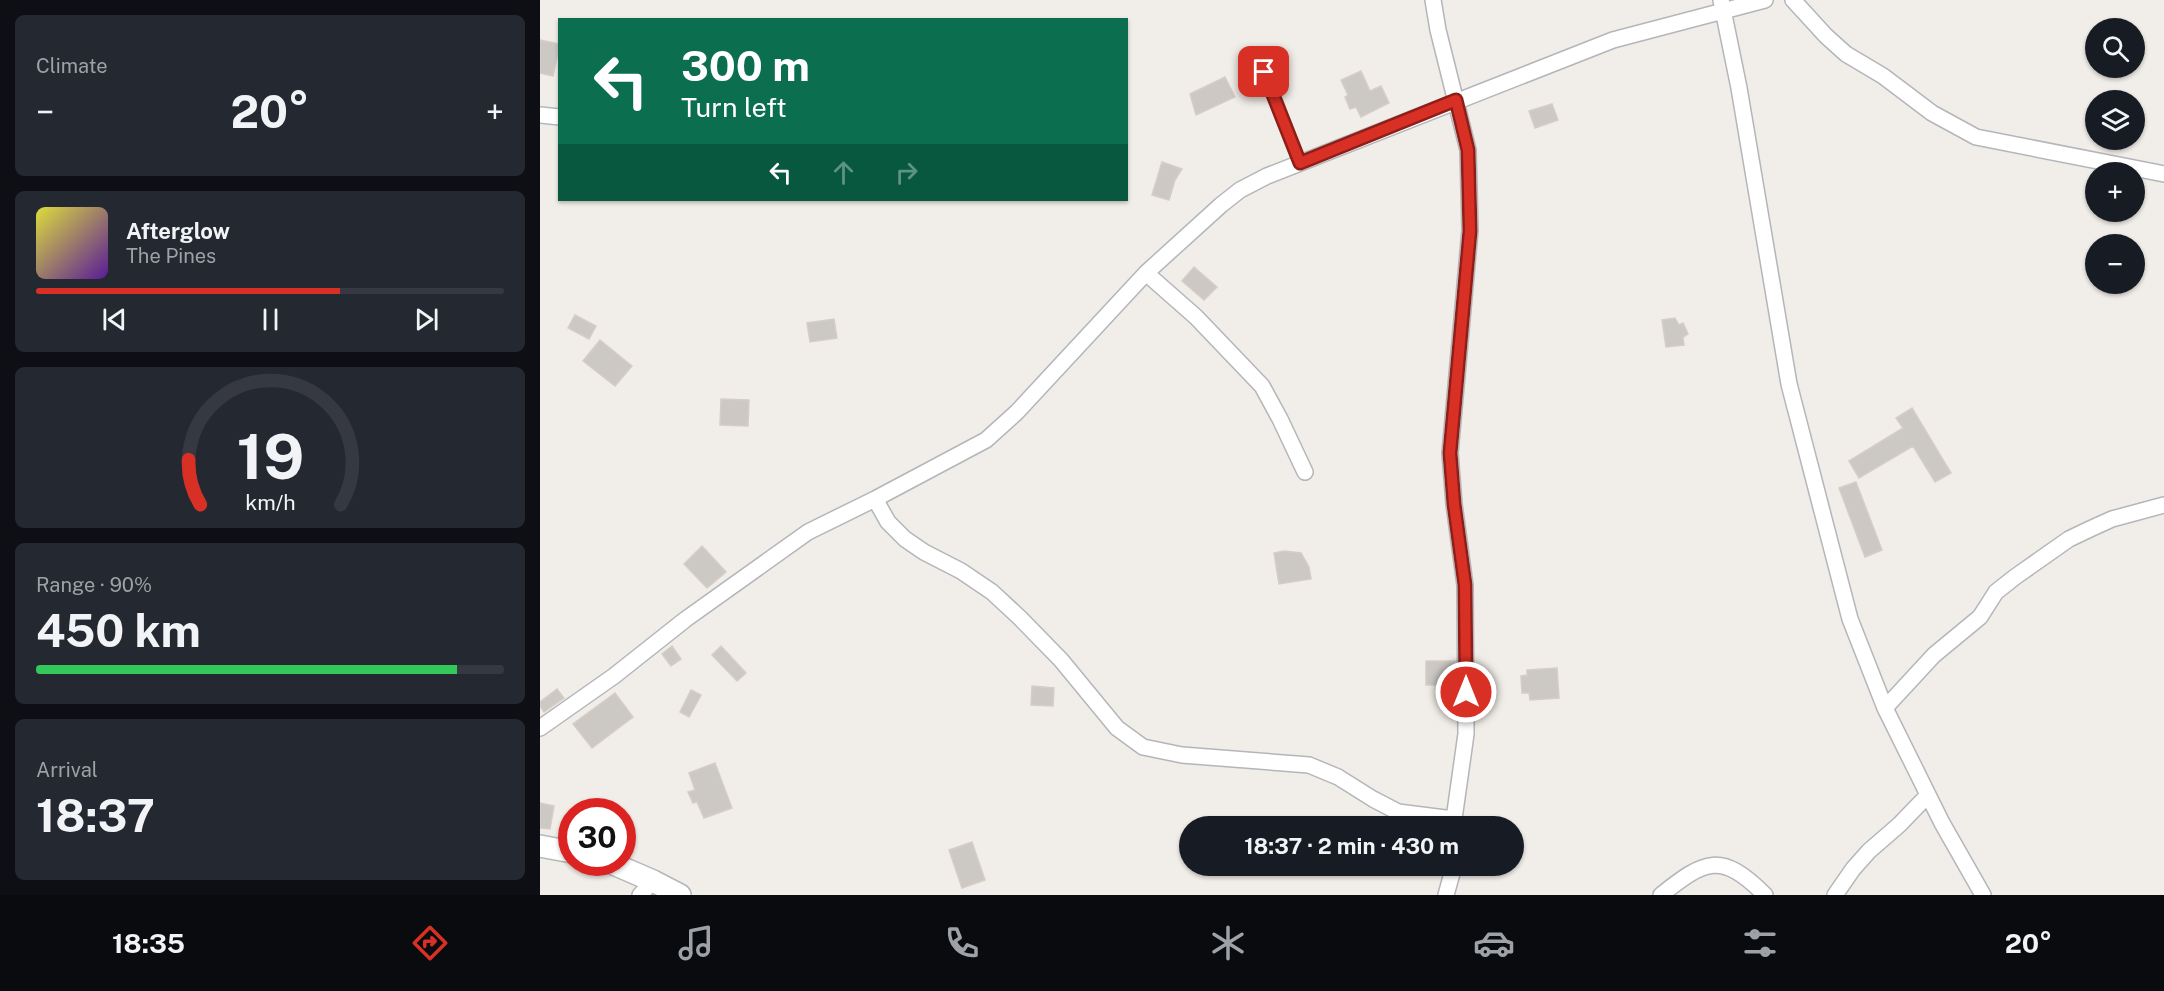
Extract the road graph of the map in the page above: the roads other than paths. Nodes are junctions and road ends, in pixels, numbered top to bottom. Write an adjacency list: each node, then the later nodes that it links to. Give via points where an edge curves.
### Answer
1 (1433, 0): 6 (street)
2 (1765, 0): 4 (street)
3 (1793, 0): 10 (street, via 1846,54 1932,113 1976,137)
4 (1722, 5): 6 (street, via 1613,40); 15 (street, via 1790,384 1850,619)
5 (1264, 72): 9 (lane)
6 (1456, 100): 9 (street); 19 (street, via 1468,150 1470,231 1450,453 1465,585 1466,734)
7 (540, 115): 8 (street)
8 (558, 117)
9 (1300, 163): 11 (street, via 1240,190)
10 (2164, 174)
11 (1146, 273): 12 (street, via 1196,317 1262,386); 13 (street, via 1017,412 986,440)
12 (1305, 472)
13 (875, 499): 16 (street, via 808,532); 18 (street, via 888,522 905,539 992,592 1061,660 1117,728 1143,747 1182,755 1309,765 1398,812)
14 (2164, 505): 15 (street, via 2112,519 2068,539 2015,577 1996,592 1980,617 1934,655)
15 (1885, 708): 17 (street)
16 (540, 728)
17 (1928, 795): 29 (street, via 1852,869); 30 (street)
18 (1418, 816)
19 (1454, 816)
20 (540, 846): 21 (main road)
21 (558, 849)
22 (629, 876): 24 (main road)
23 (1451, 876): 26 (street)
24 (647, 888): 25 (main road)
25 (681, 895)
26 (1446, 895)
27 (1660, 895): 28 (street, via 1686,875 1706,866 1721,865 1736,870)
28 (1765, 895)
29 (1835, 895)
30 (1983, 895)

